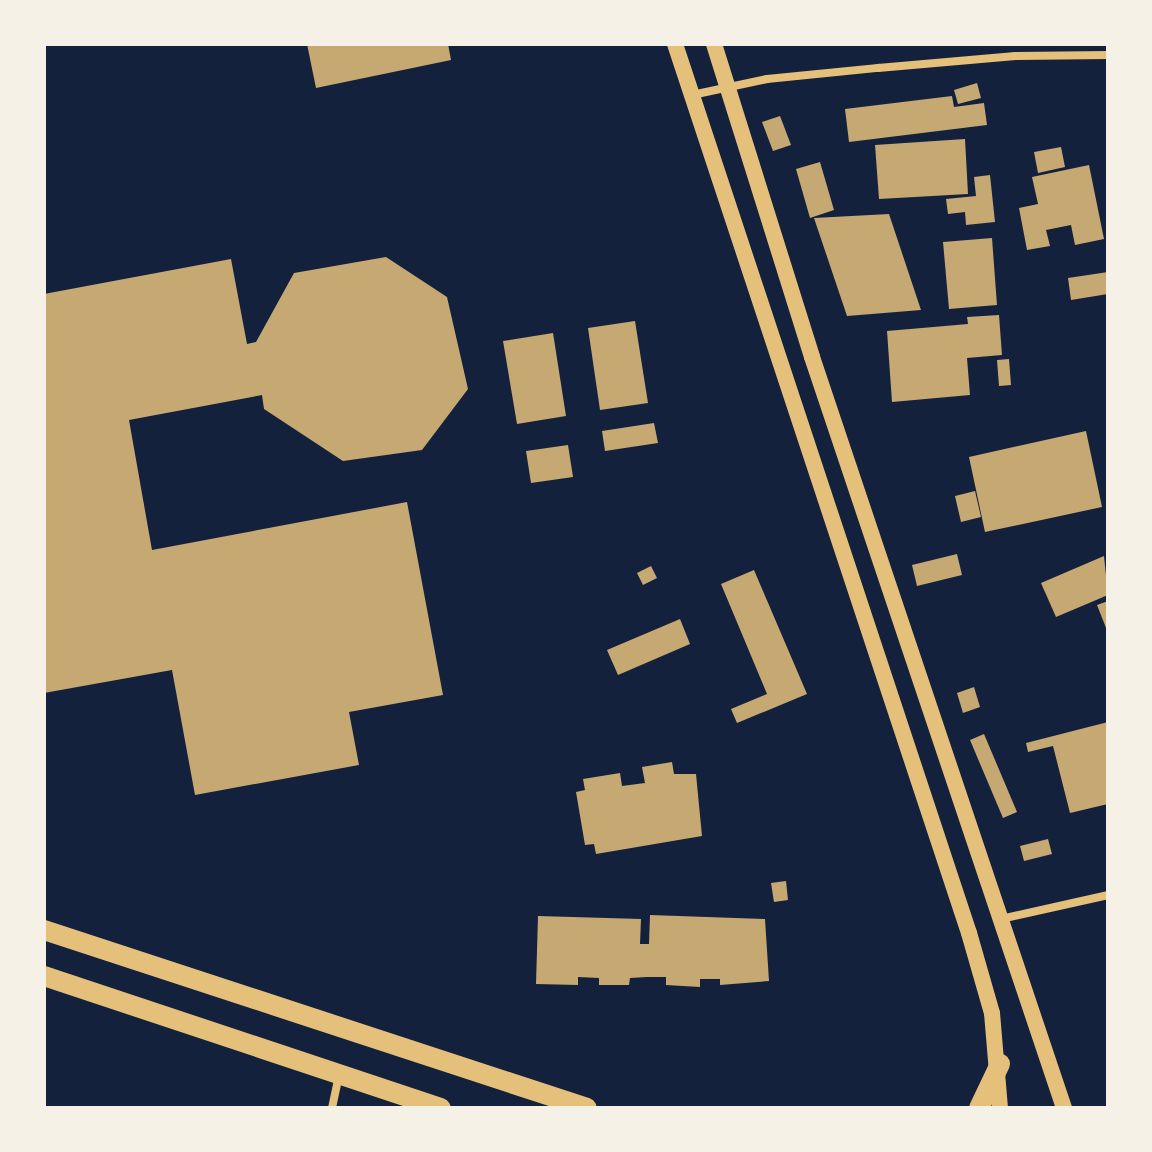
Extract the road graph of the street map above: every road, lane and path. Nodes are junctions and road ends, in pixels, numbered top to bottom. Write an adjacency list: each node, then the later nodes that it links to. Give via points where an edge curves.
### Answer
1 (675, 44): 5 (main road)
2 (714, 44): 4 (main road)
3 (1108, 55): 4 (street, via 1015,56)
4 (727, 85): 5 (street); 7 (main road)
5 (691, 95): 10 (main road, via 969,933)
6 (1108, 895): 7 (street)
7 (1001, 919): 17 (main road)
8 (44, 930): 14 (main road)
9 (44, 976): 11 (main road)
10 (1000, 1064): 15 (main road); 16 (main road)
11 (339, 1075): 12 (street); 13 (main road)
12 (332, 1108)
13 (441, 1108)
14 (587, 1108)
15 (979, 1108)
16 (1000, 1108)
17 (1064, 1108)

